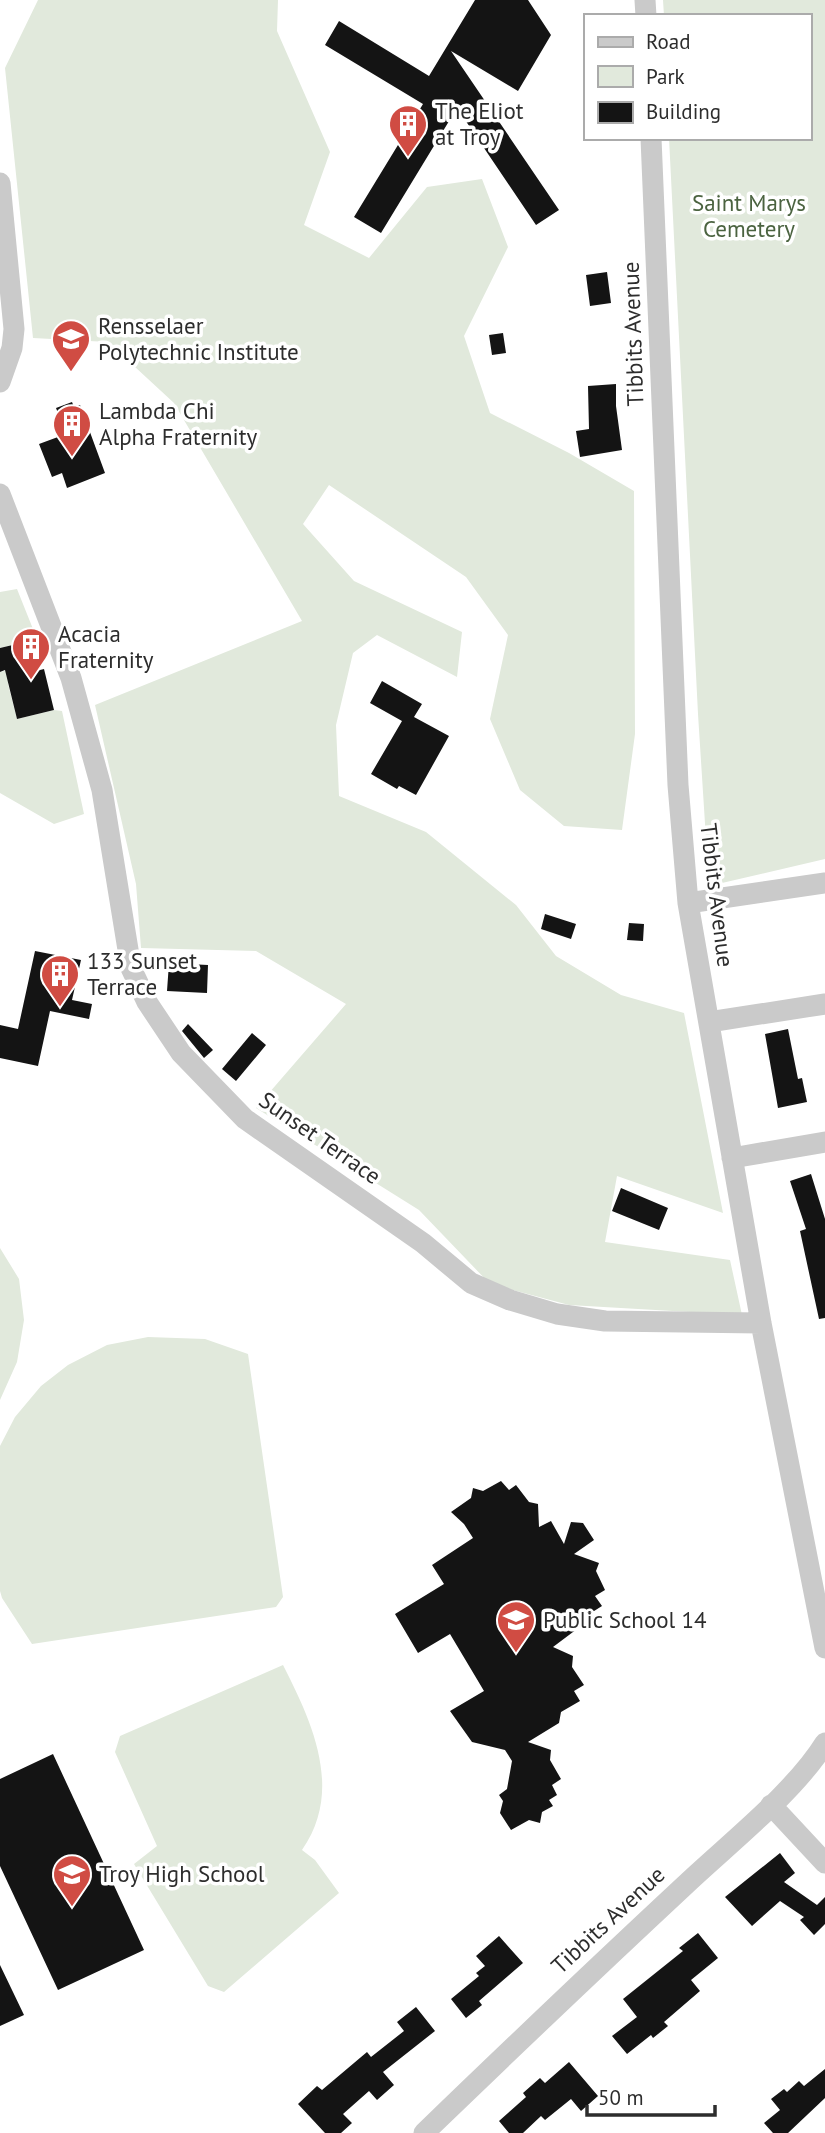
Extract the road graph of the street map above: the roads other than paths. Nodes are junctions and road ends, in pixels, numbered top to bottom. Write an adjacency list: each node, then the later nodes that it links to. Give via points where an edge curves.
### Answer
1 (651, 140): 6 (street, Tibbits Avenue, via 678,785)
2 (0, 183): 3 (street, via 14,329)
3 (0, 382)
4 (0, 494): 11 (street, Sunset Terrace, via 71,678 102,790 131,968 181,1053 245,1119 423,1243 471,1283 557,1314 605,1321)
5 (825, 883): 6 (street)
6 (688, 903): 8 (street, Tibbits Avenue)
7 (825, 1004): 8 (street)
8 (709, 1021): 10 (street, Tibbits Avenue)
9 (825, 1142): 10 (street)
10 (732, 1158): 11 (street, Tibbits Avenue)
11 (761, 1323): 12 (street, Tibbits Avenue)
12 (825, 1648)
13 (825, 1743): 14 (street, Tibbits Avenue)
14 (771, 1805): 15 (street); 16 (street, Tibbits Avenue)
15 (825, 1863)
16 (424, 2133)

